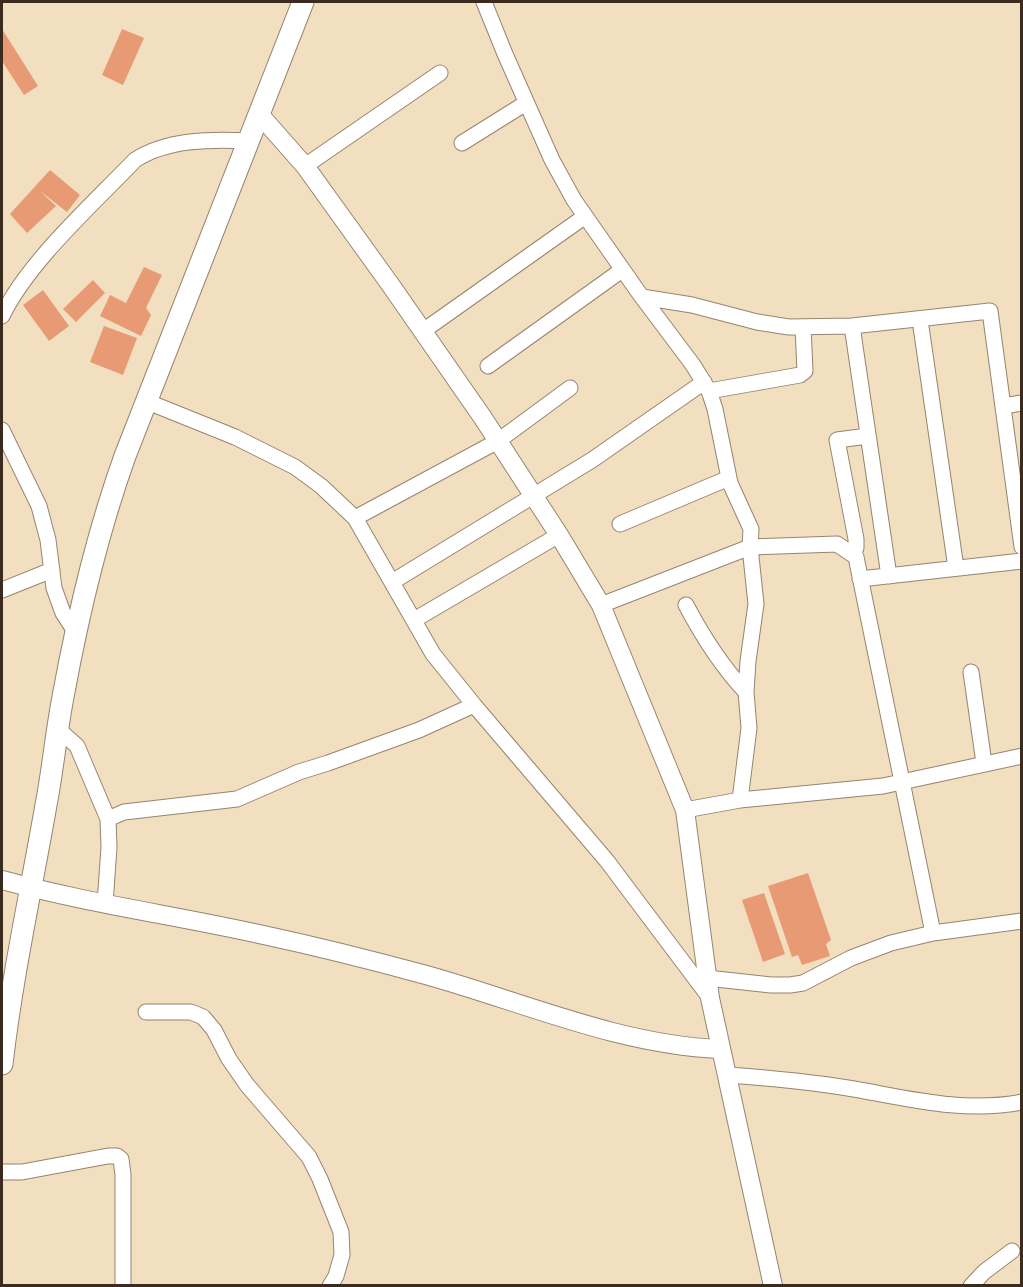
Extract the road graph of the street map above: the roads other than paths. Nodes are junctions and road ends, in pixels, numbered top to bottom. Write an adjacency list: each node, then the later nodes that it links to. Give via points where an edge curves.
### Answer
1 (303, 2): 5 (main road)
2 (484, 2): 4 (street)
3 (440, 73): 8 (street)
4 (526, 103): 7 (street); 9 (street)
5 (260, 115): 6 (main road); 8 (street)
6 (250, 141): 12 (street, via 212,139 165,147 135,160 41,258); 20 (main road)
7 (462, 143)
8 (305, 166): 16 (street)
9 (584, 217): 10 (street); 16 (street)
10 (622, 270): 11 (street); 17 (street)
11 (642, 297): 15 (street, via 757,322); 18 (street)
12 (2, 316)
13 (920, 320): 14 (street); 22 (street, via 990,311); 35 (street)
14 (852, 326): 15 (street); 24 (street)
15 (803, 327): 18 (street, via 806,364 800,375)
16 (423, 331): 25 (street)
17 (488, 366)
18 (706, 386): 26 (street, via 715,409); 27 (street)
19 (570, 388): 25 (street)
20 (148, 402): 28 (street, via 235,437 295,467); 44 (main road, via 107,506)
21 (1022, 403): 22 (street)
22 (1003, 406): 32 (street)
23 (2, 430): 36 (street, via 39,506)
24 (868, 436): 33 (street, via 837,440 856,539); 37 (street)
25 (498, 441): 27 (street); 28 (street)
26 (729, 478): 29 (street); 31 (street, via 751,529)
27 (534, 496): 30 (street); 39 (street)
28 (355, 518): 39 (street)
29 (620, 524)
30 (559, 535): 41 (street); 43 (street)
31 (750, 547): 33 (street, via 837,544); 41 (street); 46 (street, via 756,604)
32 (1022, 547)
33 (852, 553): 38 (street)
34 (1022, 561): 35 (street)
35 (956, 568): 37 (street)
36 (52, 570): 40 (street); 44 (street, via 63,613)
37 (888, 576): 38 (street)
38 (860, 579): 51 (street)
39 (392, 582): 43 (street)
40 (2, 590)
41 (602, 605): 53 (street)
42 (686, 605): 46 (street, via 728,673)
43 (414, 620): 47 (street, via 433,654)
44 (76, 633): 48 (main road)
45 (970, 672): 50 (street)
46 (746, 692): 52 (street, via 749,728)
47 (474, 705): 54 (street, via 237,799 124,812); 61 (street, via 607,861)
48 (58, 729): 54 (street, via 76,746); 56 (main road)
49 (1022, 756): 50 (street)
50 (984, 764): 51 (street)
51 (903, 782): 52 (street); 59 (street)
52 (740, 800): 53 (street)
53 (685, 810): 60 (street)
54 (108, 819): 57 (street)
55 (2, 880): 56 (street)
56 (32, 888): 57 (street); 63 (main road)
57 (105, 904): 64 (street, via 260,934 427,975 639,1039)
58 (1022, 921): 59 (street)
59 (933, 933): 60 (street, via 874,949 796,984)
60 (708, 978): 61 (street)
61 (710, 998): 64 (street)
62 (146, 1012): 71 (street, via 191,1012 203,1017 247,1085 309,1157 341,1232 342,1255)
63 (4, 1020): 65 (main road)
64 (720, 1049): 66 (street)
65 (2, 1056)
66 (727, 1075): 67 (street, via 786,1078 907,1100 973,1107); 72 (street)
67 (1022, 1102)
68 (2, 1172): 70 (street, via 108,1156 122,1159)
69 (1012, 1251): 73 (street)
70 (123, 1286)
71 (330, 1286)
72 (773, 1286)
73 (971, 1286)

